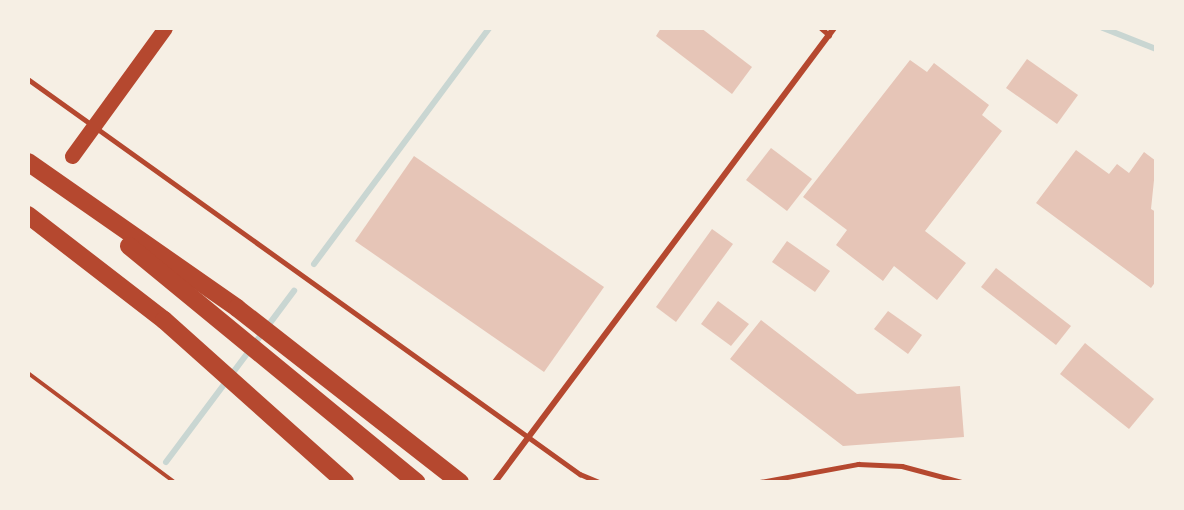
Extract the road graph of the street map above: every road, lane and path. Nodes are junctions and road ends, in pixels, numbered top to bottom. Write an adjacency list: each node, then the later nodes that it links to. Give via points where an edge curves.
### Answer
1 (165, 28): 6 (main road)
2 (821, 28): 4 (lane)
3 (834, 28): 4 (street)
4 (829, 35): 12 (street)
5 (28, 79): 6 (lane)
6 (97, 126): 7 (main road); 12 (lane)
7 (72, 156)
8 (28, 162): 16 (highway, via 237,308)
9 (28, 167): 15 (highway, via 295,377)
10 (28, 215): 14 (highway, via 164,320)
11 (28, 372): 13 (path)
12 (530, 436): 17 (street); 18 (lane, via 580,474)
13 (174, 482)
14 (345, 482)
15 (416, 482)
16 (460, 482)
17 (495, 482)
18 (599, 482)
19 (760, 482): 20 (lane, via 858,464 902,466)
20 (962, 482)

